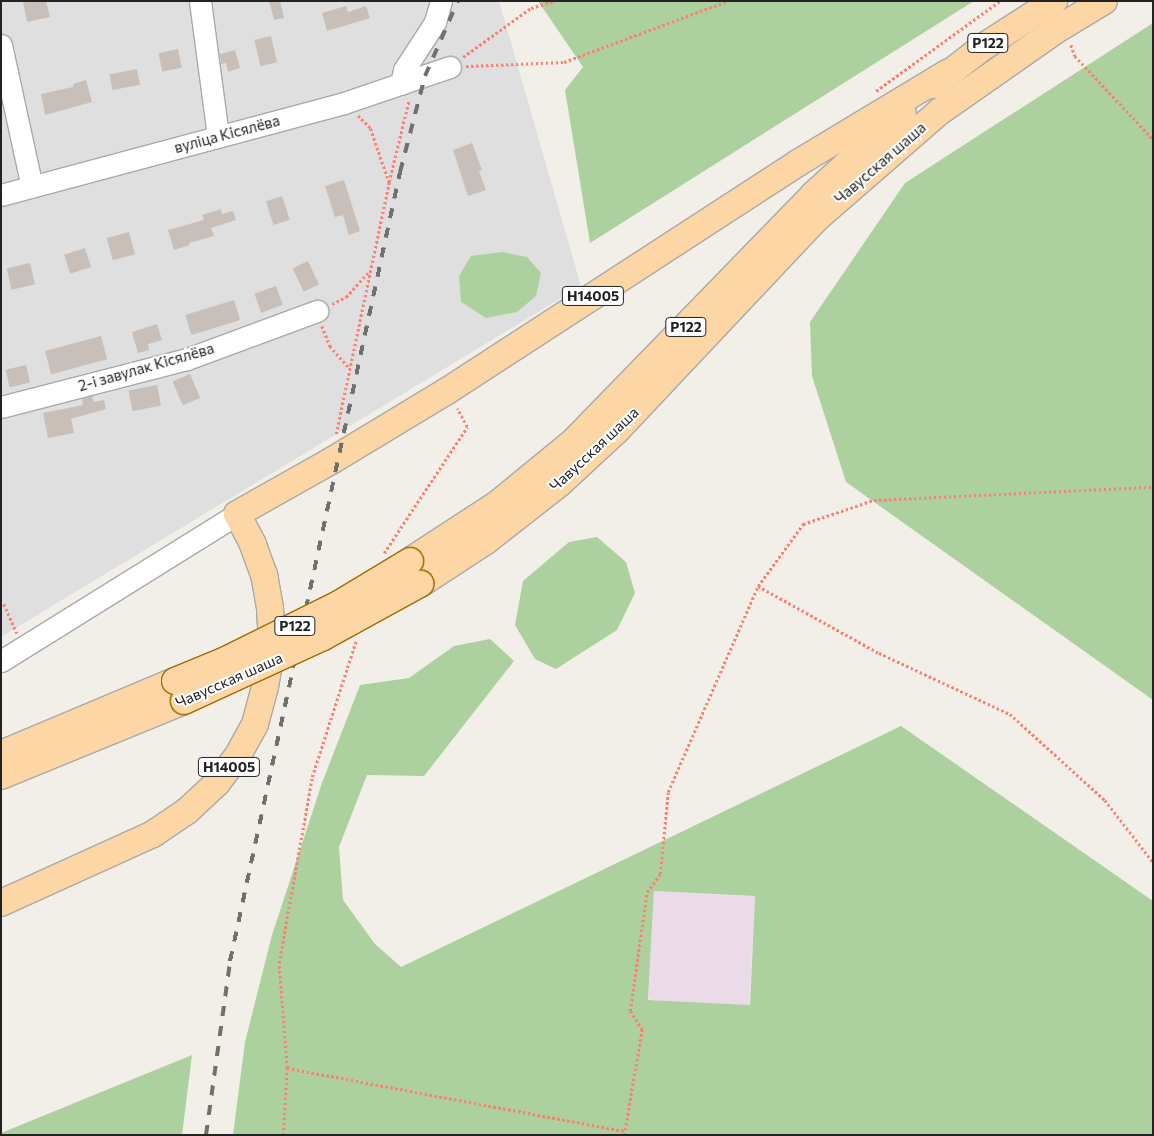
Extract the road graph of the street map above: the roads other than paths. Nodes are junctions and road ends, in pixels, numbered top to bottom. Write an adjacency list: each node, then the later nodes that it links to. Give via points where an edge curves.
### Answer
1 (200, 1): 9 (street)
2 (441, 1): 8 (street, via 435,22 404,70)
3 (1054, 1): 7 (main road, Чавусская шаша / Р122)
4 (1104, 1): 15 (main road, Чавусская шаша / Р122, via 1056,30 939,112 816,219 617,430 560,483 486,541)
5 (1, 45): 10 (street)
6 (450, 67): 8 (street, вуліца Кісялёва)
7 (947, 73): 14 (main road, Н14005, via 798,163 447,391); 15 (main road, Чавусская шаша / Р122, via 814,194 573,442)
8 (408, 82): 9 (street, вуліца Кісялёва, via 344,103)
9 (218, 136): 10 (street, вуліца Кісялёва)
10 (32, 187): 11 (street, вуліца Кісялёва)
11 (1, 195)
12 (317, 311): 13 (street, 2-і завулак Кісялёва, via 187,359)
13 (1, 407)
14 (237, 514): 16 (street, Н14005); 20 (main road, Н14005, via 264,575 272,646 255,724 238,756 217,783 187,811 153,834)
15 (415, 573): 17 (main road, Чавусская шаша / Р122, bridge, via 339,604 228,660)
16 (1, 661)
17 (180, 691): 18 (main road, Чавусская шаша / Р122); 19 (main road, Чавусская шаша / Р122)
18 (1, 754)
19 (1, 776)
20 (1, 903)

